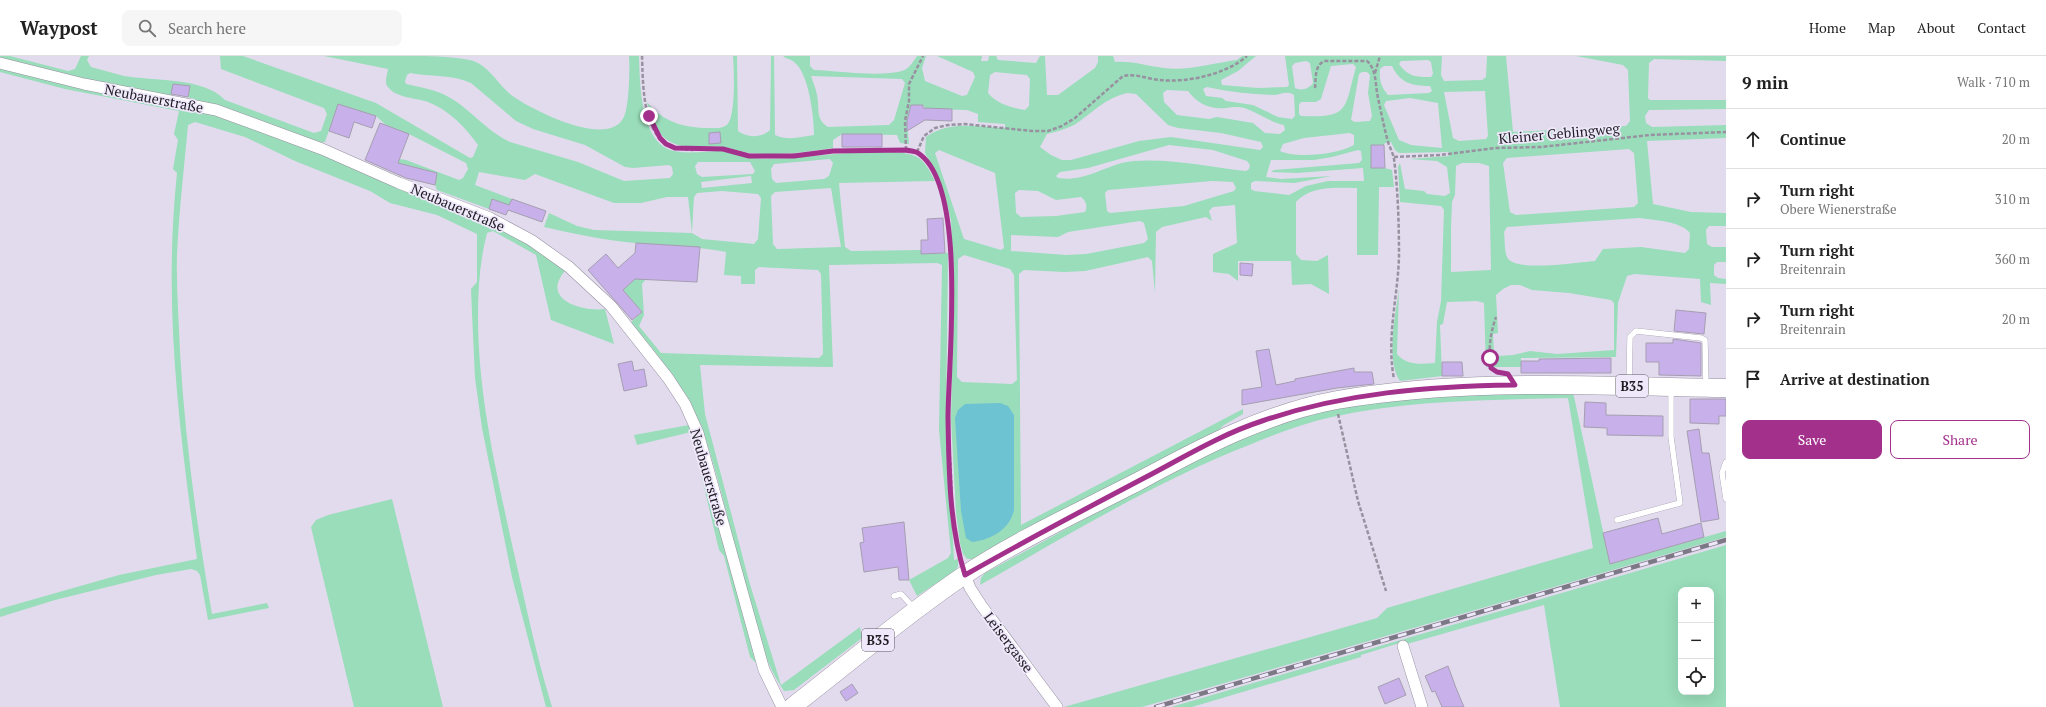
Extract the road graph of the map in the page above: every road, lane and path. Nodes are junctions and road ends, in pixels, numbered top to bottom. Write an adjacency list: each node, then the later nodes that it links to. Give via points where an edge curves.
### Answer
1 (642, 56): 9 (path, via 645,103 649,116 660,138 675,148 723,149 749,156)
2 (923, 56): 9 (path, via 909,84 909,101 904,126)
3 (1247, 56): 10 (path, via 1224,70 1180,80 1123,76 1074,118 1062,126 1048,130 964,124 935,128 924,136)
4 (1380, 56): 6 (path)
5 (0, 63): 29 (street, Neubauerstraße, via 84,84 216,110 248,120 490,218 531,240 569,267 611,306 668,378 685,404 698,433 764,670)
6 (1375, 73): 7 (path, via 1367,61 1325,61 1318,67); 11 (path, via 1388,142)
7 (1315, 88)
8 (1726, 132): 11 (path, Kleiner Geblingweg, via 1650,135 1540,147 1495,148 1440,155)
9 (906, 150): 10 (path)
10 (917, 152): 23 (path, via 938,180 948,221 951,289 948,418 952,505 956,545)
11 (1394, 157): 18 (path, via 1399,256 1391,350)
12 (1496, 317): 13 (path, via 1491,329 1490,358 1491,368)
13 (1497, 372)
14 (1629, 386): 15 (main road, B35); 16 (lane, via 1630,337 1636,331 1705,340); 18 (main road, B35, via 1486,385)
15 (1671, 387): 16 (main road, B35); 22 (lane, via 1670,437 1680,503)
16 (1706, 387): 17 (main road, B35)
17 (1726, 388)
18 (1397, 392): 19 (main road, B35)
19 (1335, 400): 23 (main road, B35, via 1288,412 1235,432 1028,539); 24 (path, via 1358,501)
20 (1726, 462): 21 (lane, via 1722,473)
21 (1726, 499)
22 (1617, 520)
23 (965, 575): 26 (main road, B35); 31 (street, Leisergasse, via 970,588)
24 (1386, 591)
25 (894, 596): 26 (lane, via 901,594)
26 (916, 609): 30 (main road, B35)
27 (1403, 646): 28 (street)
28 (1420, 706)
29 (782, 707)
30 (792, 707)
31 (1057, 707)

